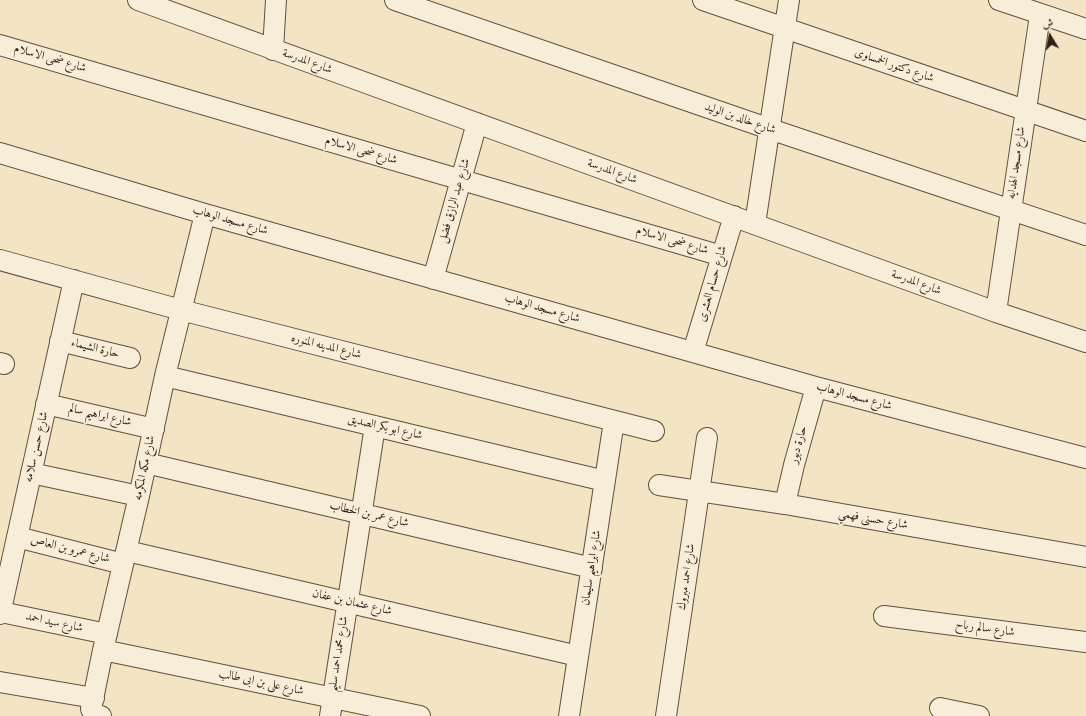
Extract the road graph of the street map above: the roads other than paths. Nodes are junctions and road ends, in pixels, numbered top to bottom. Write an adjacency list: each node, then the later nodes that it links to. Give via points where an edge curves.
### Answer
1 (139, 0): 11 (street, شارع المدرسة)
2 (276, 0): 11 (street)
3 (395, 0): 14 (street, شارع خالد بن الوليد)
4 (703, 0): 8 (street, شارع دكتور الخمساوى)
5 (789, 0): 8 (street)
6 (999, 0): 7 (street)
7 (1040, 15): 9 (street); 12 (street, شارع مسجد الهدايه)
8 (785, 28): 12 (street, شارع دكتور الخمساوى); 14 (street)
9 (1086, 30)
10 (0, 45): 17 (street, شارع ضحى الاسلام)
11 (273, 50): 13 (street, شارع المدرسة)
12 (1025, 111): 15 (street, شارع دكتور الخمساوى); 18 (street, شارع مسجد الهدايه)
13 (477, 123): 17 (street, شارع عبد الرازق فضل); 20 (street, شارع المدرسة)
14 (770, 129): 18 (street, شارع خالد بن الوليد); 21 (street)
15 (1086, 131)
16 (0, 153): 19 (street, شارع مسجد الوهاب)
17 (461, 180): 23 (street, شارع ضحى الاسلام); 25 (street, شارع عبد الرازق فضل)
18 (1010, 210): 22 (street, شارع خالد بن الوليد); 28 (street, شارع مسجد الهدايه)
19 (205, 214): 25 (street, شارع مسجد الوهاب); 27 (street, شارع مكه المكرمه)
20 (734, 216): 21 (street, شارع المدرسة); 23 (street, شارع حسام العشرى)
21 (755, 224): 28 (street, شارع المدرسة)
22 (1086, 235)
23 (722, 256): 31 (street, شارع حسام العشرى)
24 (0, 260): 26 (street, شارع المدينه المنوره)
25 (433, 279): 31 (street, شارع مسجد الوهاب)
26 (74, 280): 27 (street, شارع المدينه المنوره); 29 (street, شارع حسن سلامه)
27 (181, 310): 33 (street, شارع مكه المكرمه); 36 (street, شارع المدينه المنوره)
28 (996, 312): 30 (street, شارع المدرسة)
29 (60, 341): 32 (street, حارة الشيماء); 35 (street, شارع حسن سلامه)
30 (1086, 342)
31 (693, 352): 34 (street, شارع مسجد الوهاب)
32 (130, 358)
33 (165, 376): 37 (street, شارع ابو بكر الصديق); 38 (street, شارع مكه المكرمه)
34 (816, 387): 41 (street, شارع مسجد الوهاب); 48 (street, حارة دبور, via 795,458)
35 (46, 404): 38 (street, شارع ابراهيم سالم); 43 (street, شارع حسن سلامه)
36 (614, 421): 39 (street, شارع المدينه المنوره); 44 (street, شارع ابراهيم سليمان)
37 (375, 426): 44 (street, شارع ابو بكر الصديق); 49 (street, شارع محمد احمد سليم)
38 (154, 429): 42 (street, شارع مكه المكرمه)
39 (654, 431)
40 (707, 438): 46 (street, شارع احمد مبروك)
41 (1086, 458)
42 (146, 463): 47 (street, شارع مكه المكرمه); 49 (street, شارع عمر بن الخطاب)
43 (31, 473): 47 (street); 50 (street, شارع حسن سلامه)
44 (605, 481): 53 (street, شارع ابراهيم سليمان)
45 (659, 485): 46 (street, شارع حسنى فهمي)
46 (699, 492): 48 (street, شارع حسنى فهمي); 67 (street, شارع احمد مبروك)
47 (139, 496): 51 (street, شارع مكه المكرمه)
48 (785, 504): 52 (street, شارع حسنى فهمي)
49 (362, 513): 53 (street, شارع عمر بن الخطاب); 54 (street, شارع محمد احمد سليم)
50 (17, 537): 51 (street, شارع عمرو بن العاص); 55 (street, شارع حسن سلامه)
51 (125, 557): 54 (street, شارع عثمان بن عفان); 57 (street, شارع مكه المكرمه)
52 (1086, 557)
53 (592, 568): 59 (street, شارع ابراهيم سليمان)
54 (348, 602): 59 (street, شارع عثمان بن عفان); 62 (street, شارع محمد احمد سليم)
55 (0, 613): 57 (street, شارع سيد احمد)
56 (884, 616): 58 (street, شارع سالم رباح)
57 (105, 642): 61 (street, شارع مكه المكرمه); 62 (street, شارع على بن ابى طالب)
58 (1086, 642)
59 (578, 656): 66 (street, شارع ابراهيم سليمان)
60 (0, 682): 61 (street)
61 (94, 698): 64 (street, شارع مكه المكرمه, via 92,712)
62 (331, 707): 65 (street, شارع على بن ابى طالب)
63 (940, 708): 68 (street)
64 (101, 716)
65 (420, 716)
66 (569, 716)
67 (666, 716)
68 (979, 716)

